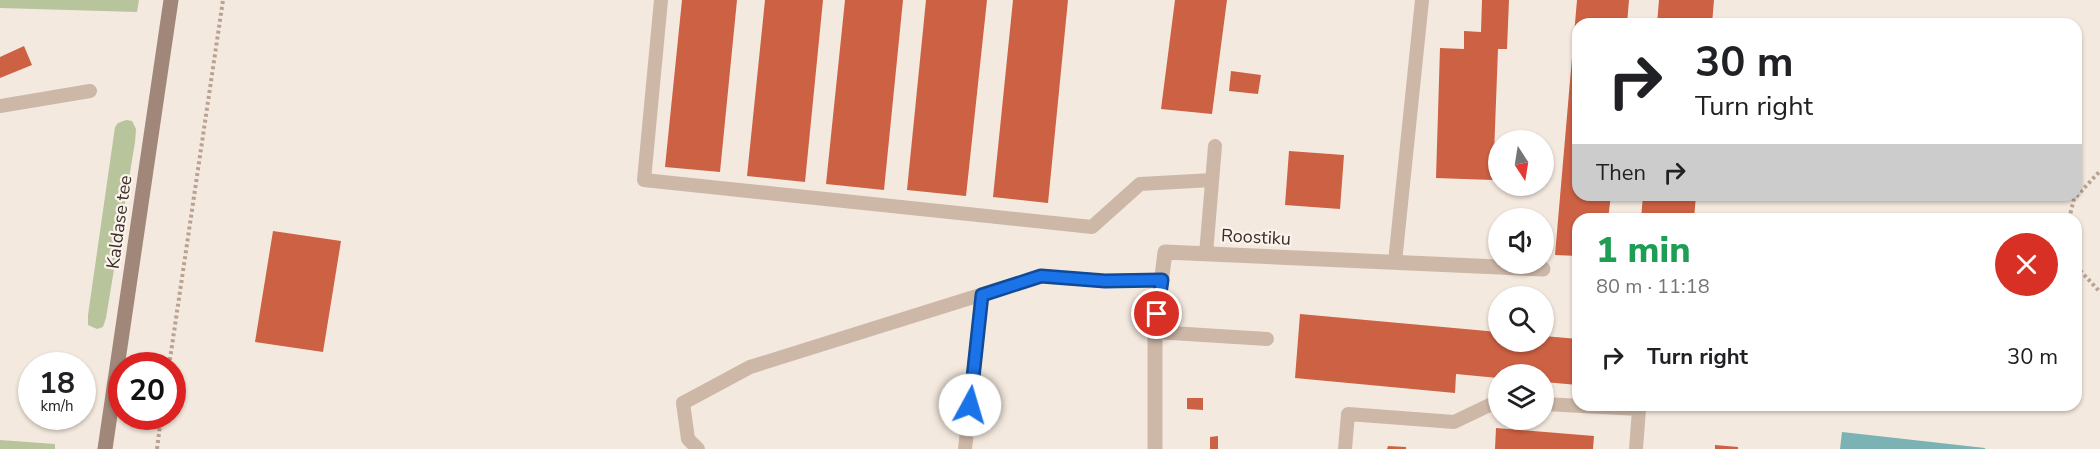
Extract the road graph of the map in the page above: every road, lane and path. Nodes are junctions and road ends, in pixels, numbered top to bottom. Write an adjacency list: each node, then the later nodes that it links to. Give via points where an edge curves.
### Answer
1 (171, 0): 26 (street, Kaldase tee)
2 (223, 0): 20 (path)
3 (661, 0): 9 (lane, via 644,180 1092,227 1140,184)
4 (1422, 0): 12 (lane)
5 (90, 91): 6 (lane)
6 (0, 106)
7 (1215, 146): 9 (lane)
8 (2100, 171): 10 (path)
9 (1212, 180): 11 (lane)
10 (2082, 190)
11 (1206, 254): 12 (street, Roostiku); 15 (street, Roostiku, via 1165,252)
12 (1395, 262): 13 (street, Roostiku)
13 (1488, 266)
14 (2082, 272): 16 (path)
15 (1162, 280): 17 (lane, via 1041,276); 18 (street, Roostiku)
16 (2100, 292)
17 (982, 295): 28 (lane, via 750,367 683,403 688,439); 29 (lane)
18 (1155, 332): 19 (lane); 30 (street, Roostiku)
19 (1267, 339)
20 (171, 352)
21 (1554, 405): 22 (lane)
22 (1572, 405)
23 (1488, 406): 31 (lane, via 1454,422 1348,414)
24 (1639, 411): 32 (lane)
25 (159, 430): 27 (path)
26 (105, 449)
27 (157, 449)
28 (698, 449)
29 (965, 449)
30 (1155, 449)
31 (1346, 449)
32 (1636, 449)

